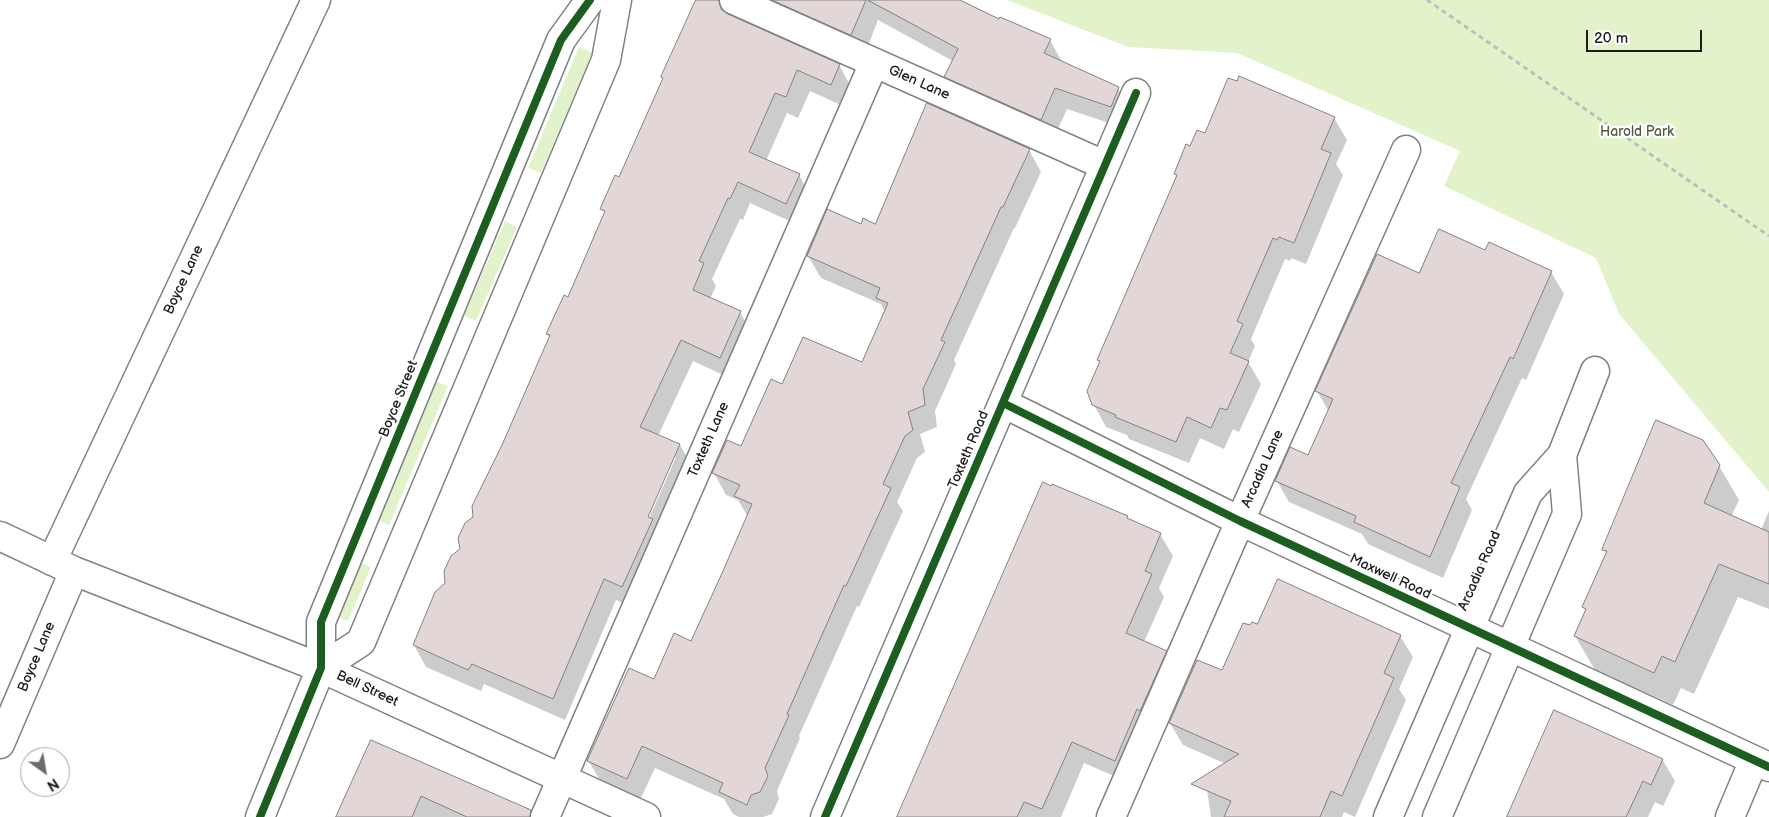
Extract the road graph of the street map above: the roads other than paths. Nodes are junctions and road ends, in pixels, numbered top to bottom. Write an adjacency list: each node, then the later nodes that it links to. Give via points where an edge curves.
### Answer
1 (316, 0): 14 (street, Boyce Lane)
2 (590, 0): 17 (street, Boyce Street, via 561,40 321,622)
3 (617, 0): 17 (street, via 606,60 361,642)
4 (734, 0): 5 (street, Glen Lane)
5 (874, 64): 8 (street, Glen Lane); 20 (street, Toxteth Lane)
6 (1136, 93): 8 (street, Toxteth Road)
7 (1406, 150): 12 (street, Arcadia Lane)
8 (1104, 165): 10 (street, Toxteth Road)
9 (1594, 371): 11 (street, Arcadia Road)
10 (1003, 403): 12 (street, Maxwell Road); 24 (street, Toxteth Road)
11 (1562, 455): 15 (street, Arcadia Road, via 1528,493); 16 (street, Arcadia Road, via 1567,514)
12 (1240, 521): 15 (street, Maxwell Road); 25 (street, Arcadia Lane)
13 (0, 536): 14 (street, Bell Street)
14 (63, 566): 17 (street, Bell Street); 18 (street, Boyce Lane)
15 (1469, 628): 16 (street, Maxwell Road); 26 (street, Arcadia Road)
16 (1510, 647): 19 (street, Maxwell Road); 27 (street, Arcadia Road)
17 (321, 668): 20 (street, Bell Street); 21 (street, Boyce Street)
18 (0, 744)
19 (1761, 764): 28 (street)
20 (562, 778): 22 (street, Toxteth Lane); 23 (street, Bell Street)
21 (260, 817)
22 (545, 817)
23 (646, 817)
24 (825, 817)
25 (1111, 817)
26 (1388, 817)
27 (1437, 817)
28 (1730, 817)

